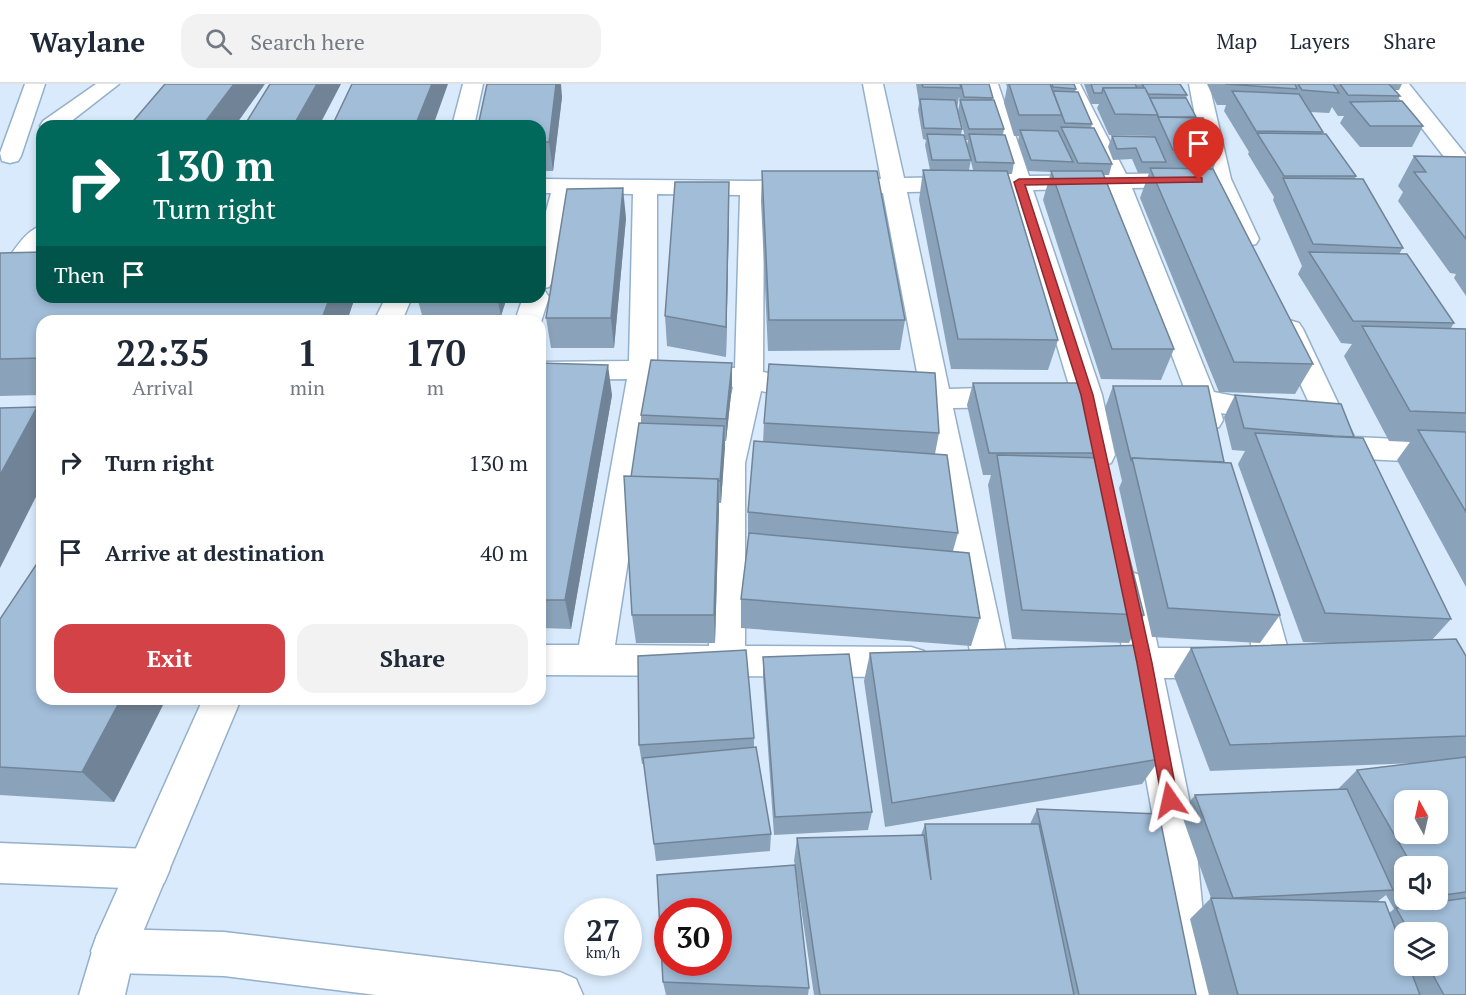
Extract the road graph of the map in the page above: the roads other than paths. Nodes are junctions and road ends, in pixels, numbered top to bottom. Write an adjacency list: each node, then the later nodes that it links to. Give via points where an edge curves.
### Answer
1 (35, 84): 12 (street)
2 (109, 84): 9 (street)
3 (473, 84): 10 (street)
4 (873, 84): 17 (street)
5 (988, 84): 15 (street)
6 (1070, 84): 16 (street)
7 (1199, 84): 14 (street)
8 (1398, 84): 13 (street)
9 (59, 120)
10 (464, 120)
11 (36, 138): 12 (street)
12 (5, 161)
13 (1466, 170)
14 (1219, 179): 16 (street); 25 (street)
15 (1019, 182): 16 (street); 17 (street); 32 (street)
16 (1118, 182): 34 (street)
17 (894, 184): 21 (street); 33 (street)
18 (566, 185): 19 (street); 20 (street); 23 (street)
19 (546, 186)
20 (645, 188): 21 (street); 27 (street)
21 (752, 188): 29 (street)
22 (36, 241): 24 (street)
23 (546, 259)
24 (21, 260)
25 (1259, 264)
26 (1278, 306): 35 (street)
27 (643, 370): 28 (street); 29 (street); 46 (street)
28 (546, 371)
29 (749, 379): 30 (street); 40 (street)
30 (832, 393)
31 (867, 395): 33 (street)
32 (1087, 396): 33 (street); 34 (street); 38 (street)
33 (937, 399): 45 (street, via 941,477)
34 (1203, 400): 35 (street); 36 (street)
35 (1338, 435): 37 (street); 39 (street)
36 (1215, 446)
37 (1466, 453)
38 (1105, 477)
39 (1358, 480)
40 (729, 550): 41 (street); 48 (street)
41 (764, 554)
42 (1122, 558): 52 (street)
43 (1246, 561): 53 (street)
44 (937, 571): 45 (street)
45 (972, 574): 49 (street)
46 (595, 659): 47 (street); 48 (street)
47 (546, 660)
48 (727, 661): 49 (street)
49 (990, 662): 50 (street)
50 (1025, 662)
51 (1073, 663): 52 (street)
52 (1144, 663): 53 (street); 61 (street, via 1174,823)
53 (1274, 664): 54 (street)
54 (1309, 664)
55 (219, 705): 57 (street)
56 (0, 863): 57 (street)
57 (149, 869): 58 (street)
58 (113, 951): 59 (street); 60 (street, via 224,954)
59 (102, 995)
60 (560, 995)
61 (1188, 995)

